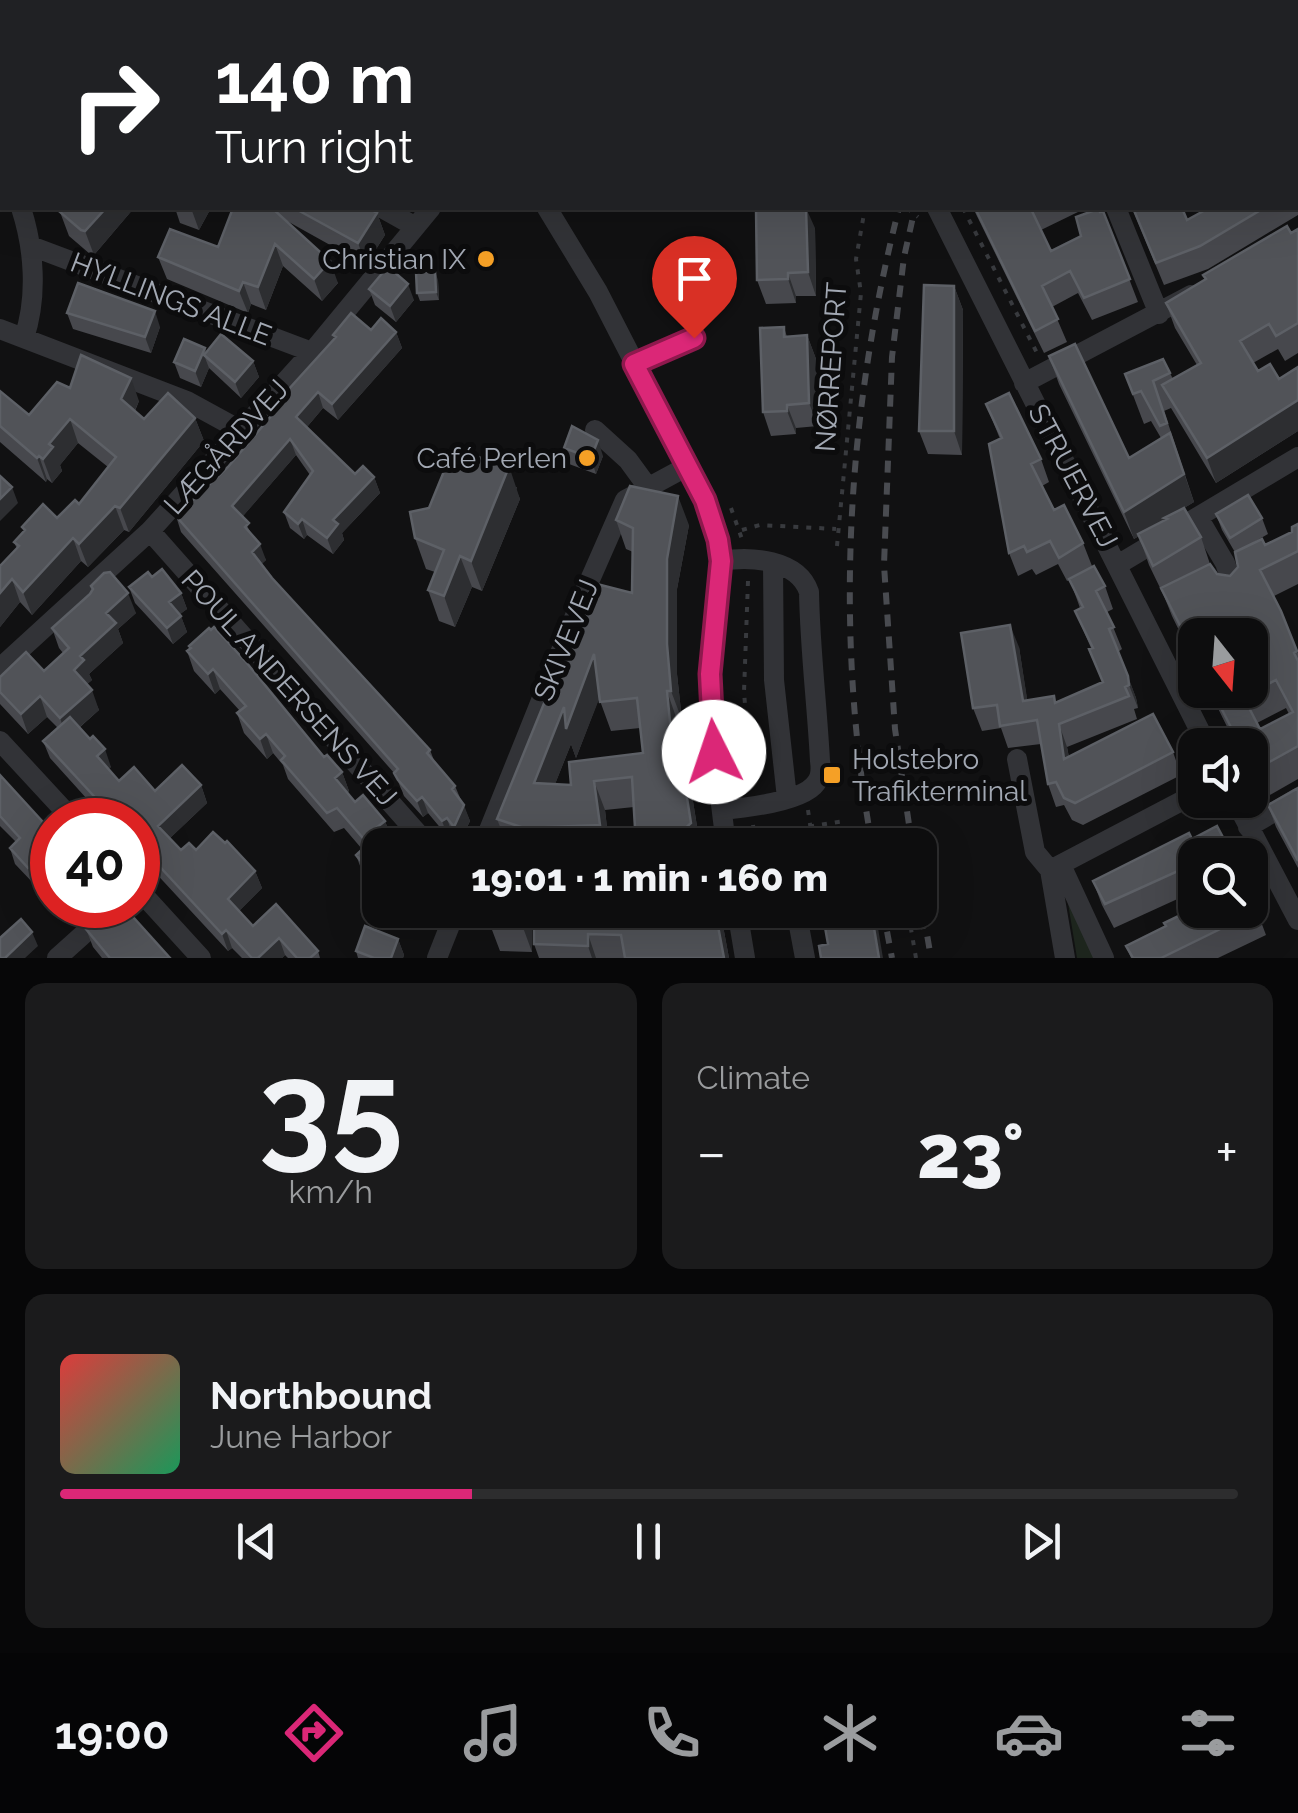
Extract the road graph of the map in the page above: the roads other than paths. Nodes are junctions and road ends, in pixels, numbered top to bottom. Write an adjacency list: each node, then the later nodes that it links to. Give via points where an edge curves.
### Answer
1 (21, 210): 8 (street)
2 (386, 210): 7 (street)
3 (429, 210): 7 (street, LÆGÅRDVEJ)
4 (548, 210): 15 (street)
5 (938, 210): 16 (street, STRUERVEJ)
6 (1117, 210): 10 (street)
7 (414, 226): 14 (street, LÆGÅRDVEJ)
8 (31, 246): 12 (street); 14 (street, HYLLINGS ALLE)
9 (1205, 287): 10 (street)
10 (1158, 314): 16 (street)
11 (0, 329): 12 (street)
12 (24, 338): 17 (street, via 187,401)
13 (694, 338): 15 (street)
14 (312, 352): 17 (street, LÆGÅRDVEJ)
15 (634, 364): 20 (street)
16 (1024, 383): 26 (street, STRUERVEJ)
17 (240, 430): 23 (street, LÆGÅRDVEJ)
18 (595, 430): 21 (street)
19 (1298, 457): 22 (street)
20 (686, 466): 21 (street, SKIVEVEJ); 24 (street, via 705,500)
21 (647, 486): 40 (street, SKIVEVEJ, via 625,500)
22 (1198, 517): 26 (street); 27 (street)
23 (150, 532): 28 (street, LÆGÅRDVEJ); 39 (street, POUL ANDERSENS VEJ)
24 (721, 561): 25 (street, via 746,557); 36 (street, via 710,723)
25 (773, 564): 33 (street, via 774,680); 33 (street, via 799,574 809,589 820,762 816,783)
26 (1119, 564): 29 (street, STRUERVEJ)
27 (1235, 591)
28 (0, 668)
29 (1199, 728)
30 (0, 741): 32 (street)
31 (1017, 759): 42 (street, via 1034,852)
32 (53, 798)
33 (787, 798): 36 (street)
34 (1298, 798): 38 (street)
35 (1178, 803): 42 (street)
36 (722, 810): 41 (street)
37 (1243, 818): 38 (street)
38 (1248, 827): 43 (street)
39 (413, 828)
40 (491, 828)
41 (724, 828)
42 (1056, 868): 56 (street); 57 (street)
43 (1274, 874): 44 (street); 46 (street)
44 (1268, 877)
45 (160, 913): 52 (street)
46 (1298, 920)
47 (91, 928): 51 (street)
48 (449, 928): 53 (street)
49 (739, 928): 54 (street)
50 (799, 928): 55 (street)
51 (58, 958)
52 (201, 958)
53 (437, 958)
54 (745, 958)
55 (805, 958)
56 (1065, 958)
57 (1104, 958)

